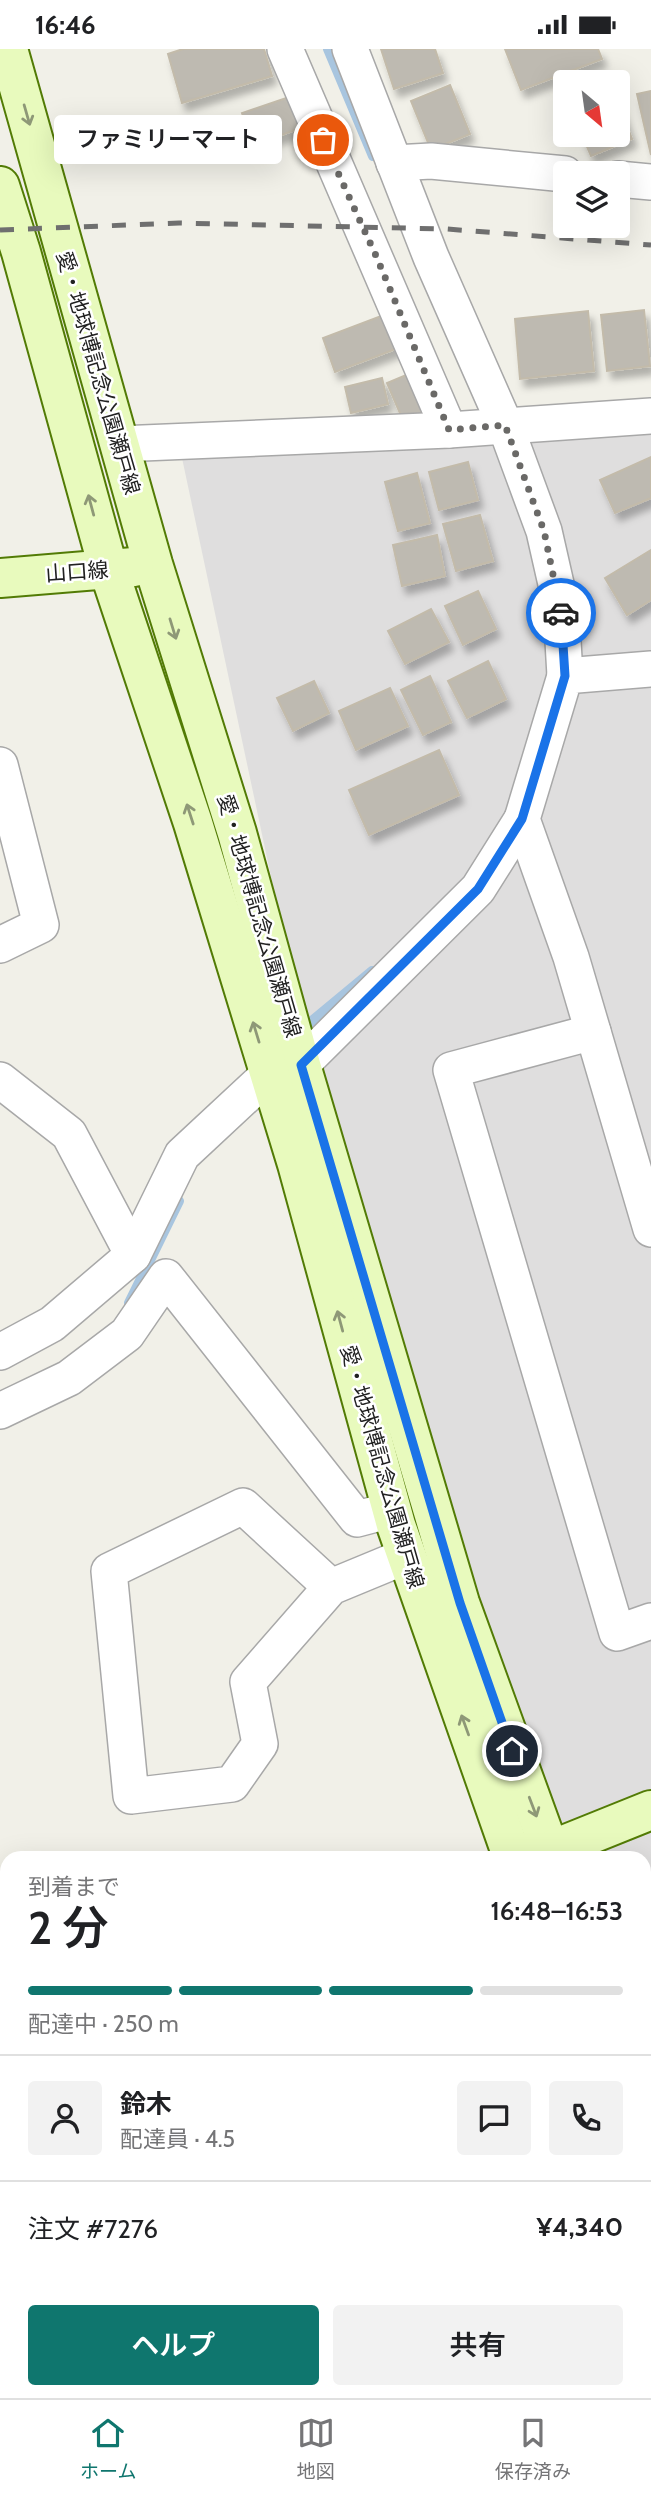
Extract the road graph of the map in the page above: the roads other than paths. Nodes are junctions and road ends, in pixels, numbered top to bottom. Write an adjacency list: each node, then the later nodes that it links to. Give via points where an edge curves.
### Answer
1 (8, 49): 12 (main road, 愛・地球博記念公園瀬戸線, one-way to 12)
2 (285, 49): 11 (street)
3 (350, 49): 4 (street)
4 (394, 163): 5 (street, via 432,161); 10 (street)
5 (553, 173)
6 (630, 180): 7 (street)
7 (651, 182)
8 (0, 186): 14 (main road, 愛・地球博記念公園瀬戸線, one-way to 8)
9 (651, 416): 10 (street)
10 (505, 425): 11 (street); 17 (street, via 544,531 561,606)
11 (449, 430): 12 (street)
12 (118, 444): 13 (main road, 愛・地球博記念公園瀬戸線)
13 (153, 564): 14 (main road, 山口線); 22 (main road, 愛・地球博記念公園瀬戸線, one-way to 22, via 237,833)
14 (109, 571): 15 (main road, 山口線); 22 (main road, 愛・地球博記念公園瀬戸線, one-way to 14, via 197,836)
15 (0, 577)
16 (651, 669): 17 (street)
17 (565, 676): 19 (street)
18 (0, 765): 20 (street, via 41,925)
19 (522, 819): 21 (street); 22 (street, via 478,889)
20 (0, 944)
21 (593, 1032): 24 (street); 31 (street, via 451,1070 617,1633)
22 (285, 1070): 25 (street, via 182,1155); 28 (main road, 愛・地球博記念公園瀬戸線, one-way to 22); 34 (main road, 愛・地球博記念公園瀬戸線, one-way to 34, via 460,1603)
23 (0, 1080): 25 (street, via 69,1134)
24 (651, 1229)
25 (133, 1255): 26 (street, via 52,1324)
26 (0, 1352)
27 (0, 1411): 28 (street, via 69,1378 127,1334 166,1277 357,1518)
28 (391, 1510): 29 (main road, 愛・地球博記念公園瀬戸線)
29 (406, 1556): 30 (street); 33 (main road, 愛・地球博記念公園瀬戸線, one-way to 29)
30 (331, 1587): 30 (street, via 248,1682 260,1744 232,1784 131,1796 109,1571 243,1506)
31 (651, 1621)
32 (651, 1810): 35 (main road)
33 (530, 1851)
34 (531, 1851)
35 (545, 1851)

